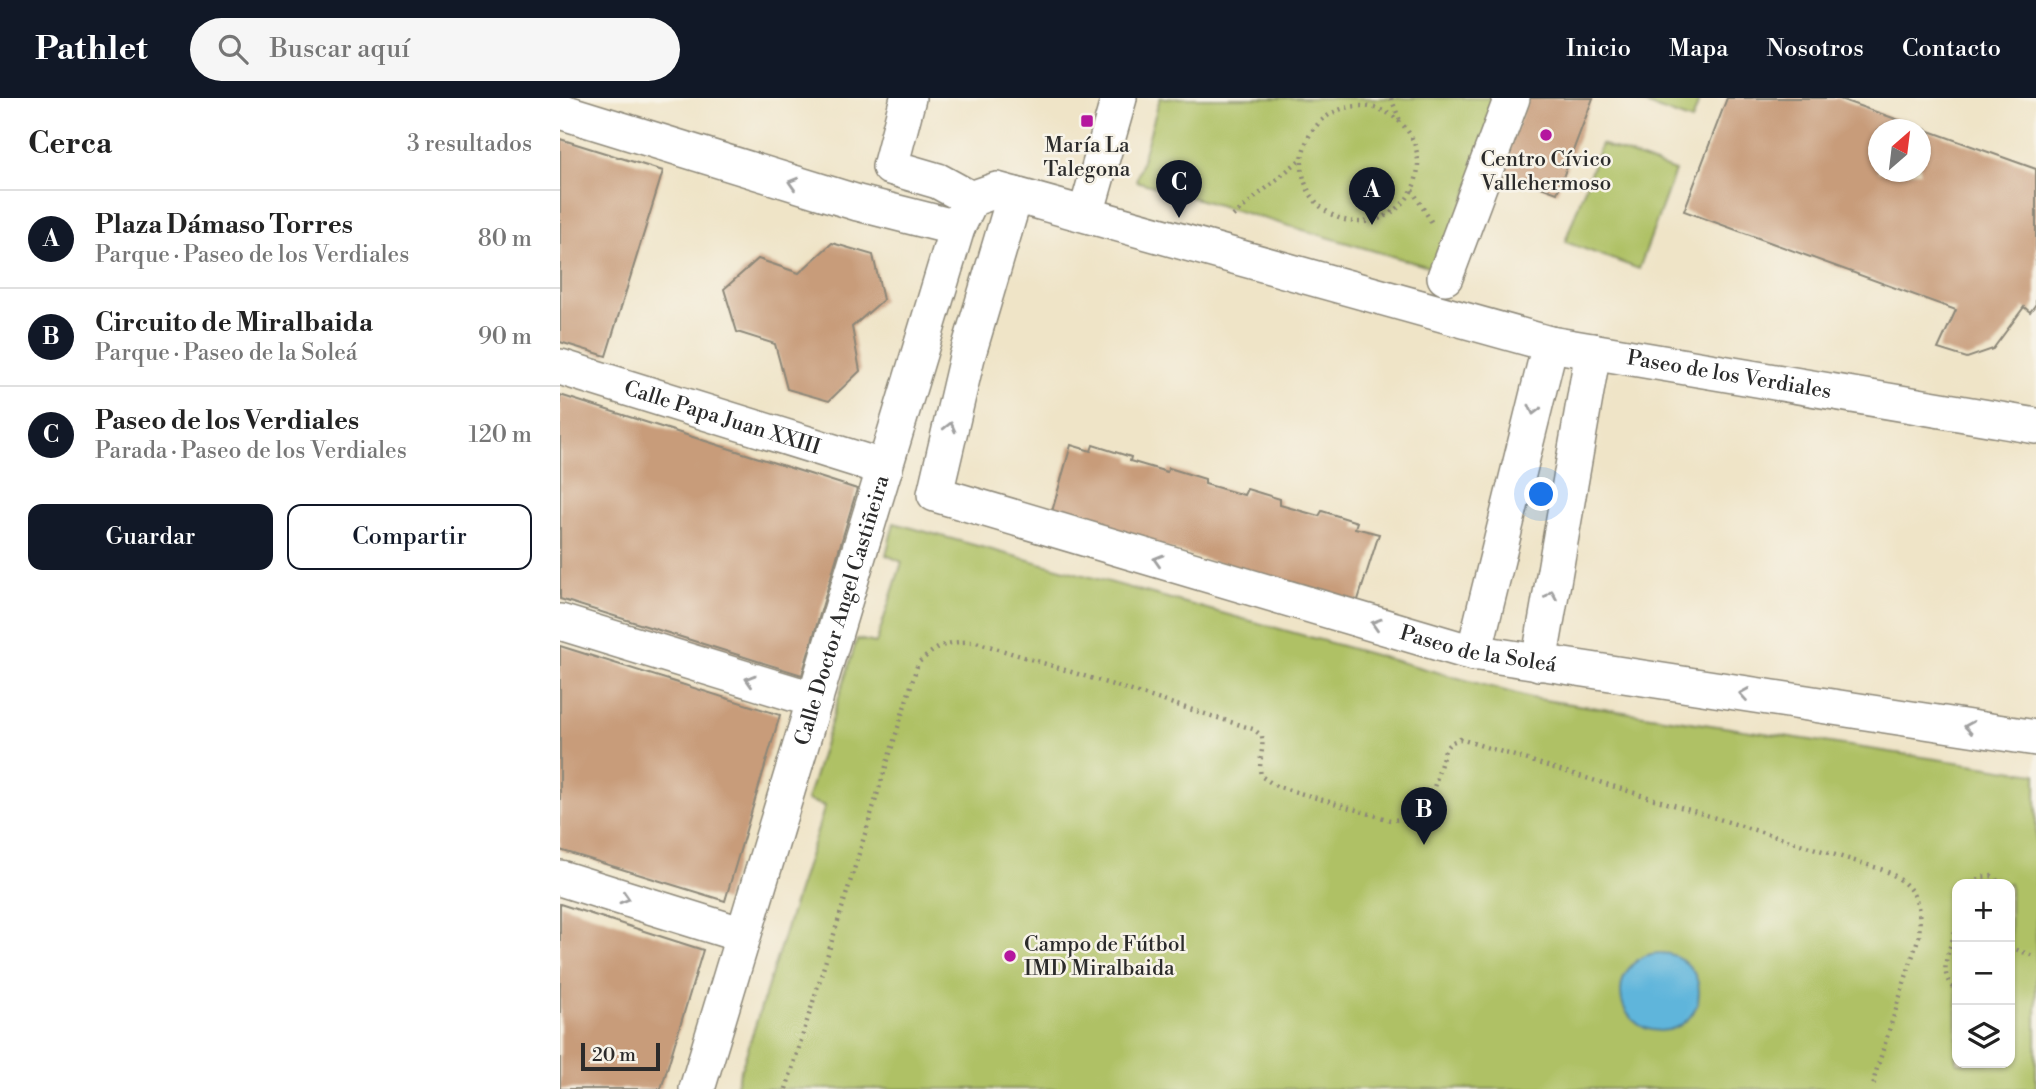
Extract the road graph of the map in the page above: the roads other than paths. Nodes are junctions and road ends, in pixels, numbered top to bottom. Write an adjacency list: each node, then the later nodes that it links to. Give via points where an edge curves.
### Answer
1 (908, 98): 6 (street, via 890,167 938,181)
2 (1119, 98): 7 (street)
3 (1512, 98): 8 (street)
4 (560, 111): 6 (street, one-way to 4, via 858,203)
5 (1015, 195): 6 (street, Paseo de los Verdiales, via 997,190); 7 (street, Paseo de los Verdiales); 15 (street, Paseo de la Soleá, one-way to 5, via 935,494 967,357)
6 (964, 213): 13 (street, Calle Doctor Angel Castiñeira)
7 (1086, 214): 9 (street, Paseo de los Verdiales)
8 (1445, 277)
9 (1550, 344): 10 (street, Paseo de los Verdiales); 15 (street, one-way to 15)
10 (1593, 351): 12 (street, Paseo de los Verdiales); 16 (street, one-way to 10)
11 (560, 367): 13 (street, Calle Papa Juan XXIII)
12 (2036, 426)
13 (885, 468): 17 (street, Calle Doctor Angel Castiñeira)
14 (560, 622): 17 (street, one-way to 14)
15 (1474, 653): 16 (street, Paseo de la Soleá)
16 (1539, 663): 18 (street, Paseo de la Soleá, one-way to 16)
17 (815, 700): 20 (street, Calle Doctor Angel Castiñeira)
18 (2036, 738)
19 (560, 878): 20 (street, one-way to 20)
20 (743, 935): 21 (street, Calle Doctor Angel Castiñeira)
21 (697, 1089)

